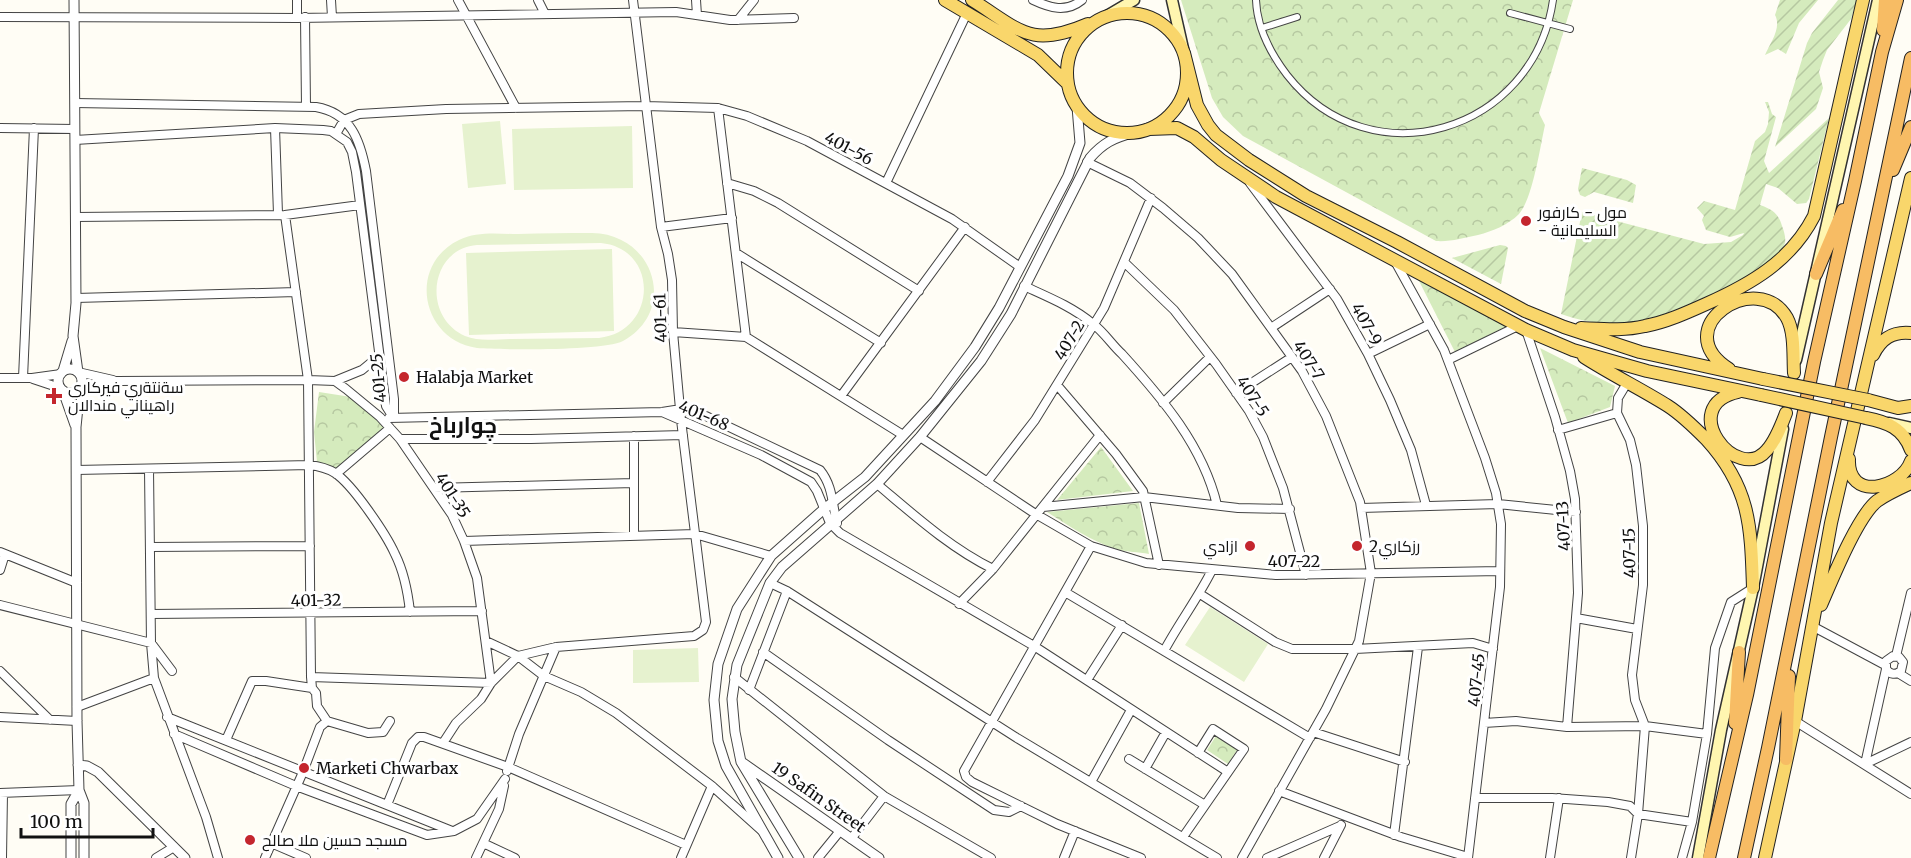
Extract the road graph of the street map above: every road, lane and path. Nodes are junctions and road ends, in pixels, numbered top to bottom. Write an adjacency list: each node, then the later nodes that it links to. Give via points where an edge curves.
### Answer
1 (74, 0): 27 (street)
2 (297, 0): 29 (street)
3 (331, 0): 30 (street)
4 (458, 0): 28 (street)
5 (538, 0): 24 (street)
6 (633, 0): 21 (street, 401-61)
7 (696, 0): 25 (street)
8 (945, 0): 22 (main road)
9 (1033, 0): 10 (street, via 1061,9)
10 (1082, 0)
11 (1134, 0): 33 (main road)
12 (1172, 0): 39 (main road)
13 (1256, 0): 36 (street)
14 (1553, 0): 35 (street)
15 (1863, 0): 58 (main road)
16 (1878, 0): 62 (main road)
17 (1885, 0): 38 (highway)
18 (1897, 0): 38 (highway)
19 (755, 1): 34 (street)
20 (978, 2): 33 (main road, via 1025,33 1040,37 1067,33)
21 (635, 13): 24 (street); 25 (street); 43 (street, 401-61)
22 (967, 13): 41 (main road, via 1038,55); 65 (street)
23 (1510, 13): 35 (street)
24 (545, 14): 28 (street)
25 (697, 15): 34 (street)
26 (0, 16): 27 (street)
27 (75, 16): 29 (street); 42 (street)
28 (465, 16): 30 (street); 46 (street)
29 (301, 17): 30 (street); 45 (street)
30 (332, 17)
31 (1297, 17): 36 (street)
32 (794, 18): 34 (street)
33 (1102, 18): 39 (main road, via 1132,13 1157,21); 41 (main road, via 1087,28 1073,46)
34 (738, 20)
35 (1549, 23): 36 (street, via 1530,66 1494,104 1457,123 1407,133 1366,127 1320,106 1296,86 1277,62); 37 (street)
36 (1262, 28)
37 (1570, 29)
38 (1882, 52): 63 (highway)
39 (1184, 53): 54 (main road, via 1186,82 1182,97 1174,111); 87 (main road, via 1202,116 1216,135 1249,160 1306,196 1525,311)
40 (1911, 58): 67 (highway)
41 (1067, 83): 44 (main road)
42 (75, 103): 45 (street); 52 (street)
43 (645, 106): 46 (street, 401-56); 47 (street, 401-56); 72 (street, 401-61)
44 (1077, 106): 55 (main road, via 1101,128); 77 (street, via 1080,143 1075,160)
45 (306, 107): 48 (street, via 323,108)
46 (516, 108): 48 (street, 401-56, via 359,114)
47 (718, 108): 64 (street); 65 (street, 401-56, via 807,141)
48 (344, 120): 56 (street); 125 (street, 401-25, via 361,145 366,171)
49 (1911, 127): 67 (highway)
50 (0, 128): 51 (street)
51 (34, 128): 52 (street); 105 (street)
52 (75, 129): 57 (street)
53 (275, 129): 56 (street, via 323,129); 57 (street); 69 (street)
54 (1149, 129): 55 (main road); 60 (main road, via 1177,128 1194,136)
55 (1133, 133): 59 (street, via 1109,141)
56 (336, 134): 68 (street, 401-25, via 352,152)
57 (75, 140): 70 (street)
58 (1827, 159): 62 (main road); 87 (main road, via 1814,216 1807,229 1787,254 1762,275 1691,311 1647,326 1609,330)
59 (1087, 162): 66 (street, 407-7); 79 (street)
60 (1246, 177): 76 (main road); 80 (street, 407-9)
61 (1911, 178): 113 (main road)
62 (1837, 181): 78 (main road)
63 (1855, 181): 78 (highway); 243 (highway)
64 (727, 183): 71 (street); 81 (street, via 778,203)
65 (886, 183): 73 (street, 401-56)
66 (1151, 198): 75 (street, 407-2); 86 (street, 407-7, via 1232,274)
67 (1881, 199): 196 (highway)
68 (360, 205): 69 (street); 96 (street, 401-25)
69 (281, 214): 70 (street); 82 (street)
70 (75, 217): 83 (street)
71 (732, 218): 72 (street); 74 (street)
72 (661, 227): 89 (street, 401-61, via 672,280)
73 (965, 227): 77 (street, 401-56); 81 (street)
74 (736, 253): 92 (street); 93 (street)
75 (1124, 262): 84 (street, 407-2); 97 (street, 407-5, via 1174,310)
76 (1395, 262): 85 (street, 407-45); 88 (main road)
77 (1020, 267): 133 (street, via 975,348)
78 (1816, 274): 103 (main road)
79 (1024, 286): 84 (street); 136 (street, via 981,361)
80 (1330, 289): 86 (street); 95 (street, 407-9)
81 (920, 291): 93 (street)
82 (296, 292): 83 (street); 107 (street)
83 (76, 298): 91 (street)
84 (1094, 324): 111 (street, 407-2); 118 (street)
85 (1430, 324): 95 (street); 99 (street, 407-45)
86 (1271, 327): 98 (street, 407-7)
87 (1564, 327): 102 (main road, via 1640,352)
88 (1522, 328): 94 (main road); 99 (street); 131 (street, 407-13)
89 (674, 332): 92 (street); 119 (street, 401-61)
90 (1911, 333): 113 (main road, via 1900,332 1883,340 1874,352)
91 (74, 336): 100 (street); 101 (street)
92 (746, 337): 117 (street)
93 (881, 343): 117 (street)
94 (1573, 350): 110 (main road); 115 (main road, via 1647,372)
95 (1368, 354): 154 (street, 407-9, via 1411,450)
96 (379, 356): 109 (street, via 362,370); 125 (street, 401-25, via 386,406)
97 (1210, 357): 116 (street, 407-5); 118 (street)
98 (1292, 357): 116 (street); 157 (street, 407-7, via 1326,416)
99 (1448, 360): 152 (street, 407-45)
100 (62, 372): 101 (street); 106 (street); 114 (street, via 58,381)
101 (78, 372): 108 (street); 112 (street, via 82,379)
102 (1735, 372): 103 (main road, via 1710,351 1708,329 1715,315 1726,306 1756,299 1775,306 1788,320); 120 (main road, bridge)
103 (1794, 373): 123 (main road)
104 (0, 378): 105 (street)
105 (23, 378): 106 (street)
106 (32, 378): 114 (street)
107 (308, 380): 108 (street); 109 (street); 141 (street)
108 (117, 381): 112 (street)
109 (335, 381): 124 (street, 401-35)
110 (1627, 383): 122 (street, via 1618,398); 179 (main road, via 1690,422 1732,473 1748,513)
111 (1058, 385): 134 (street); 145 (street, 407-2)
112 (80, 387): 114 (street, via 75,392); 128 (street)
113 (1861, 387): 138 (main road)
114 (62, 390): 128 (street)
115 (1741, 391): 123 (main road, via 1719,399 1710,413 1716,437 1737,458 1754,459 1767,451); 127 (main road, bridge)
116 (1236, 393): 158 (street, 407-5, via 1267,446)
117 (841, 396): 133 (street)
118 (1163, 404): 153 (street, via 1201,460)
119 (681, 409): 121 (street, 401-68); 126 (street, 401-61); 151 (street, 401-68, via 706,416 820,470)
120 (1907, 409)
121 (662, 412): 125 (street); 126 (street, 401-68)
122 (1617, 413): 131 (street); 195 (street, 407-15, via 1632,448 1643,526 1643,585)
123 (1786, 413): 179 (main road)
124 (380, 417): 125 (street); 129 (street, 401-35)
125 (394, 418)
126 (681, 420): 132 (street, 401-61); 156 (street, 401-68, via 761,454 811,482)
127 (1886, 422): 130 (main road); 139 (main road, via 1904,436)
128 (76, 427): 143 (street)
129 (390, 428): 137 (street, 401-35); 144 (street)
130 (1911, 428)
131 (1558, 430): 159 (street, 407-13)
132 (683, 435): 135 (street); 162 (street, 401-61)
133 (903, 435): 151 (street, via 865,477)
134 (1100, 435): 150 (street); 155 (street)
135 (634, 436): 137 (street); 146 (street)
136 (920, 437): 145 (street, 407-22); 148 (street)
137 (400, 439): 149 (street, 401-35)
138 (1850, 439): 140 (main road, via 1850,473 1865,487 1893,480); 194 (main road)
139 (1911, 450)
140 (1911, 461)
141 (309, 465): 142 (street); 144 (street); 165 (street)
142 (149, 469): 143 (street); 167 (street)
143 (76, 470): 177 (street)
144 (336, 474): 188 (street, via 371,514 396,556)
145 (987, 482): 160 (street, 407-22)
146 (634, 483): 149 (street); 163 (street)
147 (1911, 483): 194 (main road, via 1878,500 1867,512)
148 (877, 484): 161 (street); 171 (street, via 940,537)
149 (434, 488): 164 (street, 401-35)
150 (1144, 497): 153 (street); 155 (street); 170 (street)
151 (834, 501): 156 (street); 161 (street, 401-68)
152 (1498, 504): 154 (street); 159 (street); 174 (street, 407-45)
153 (1218, 505): 158 (street)
154 (1426, 505): 157 (street)
155 (1044, 507): 160 (street)
156 (824, 508): 161 (street, 401-68); 169 (street)
157 (1361, 508): 175 (street, 407-7)
158 (1290, 509): 176 (street, 407-5)
159 (1576, 512): 191 (street, 407-13)
160 (1037, 515): 166 (street, 407-22); 171 (street)
161 (833, 520): 178 (street); 185 (street, via 840,532)
162 (695, 534): 163 (street); 169 (street); 200 (street, 401-61, via 706,622 703,630 694,636)
163 (634, 536): 164 (street)
164 (464, 541): 187 (street, 401-35, via 477,578)
165 (310, 546): 167 (street); 190 (street)
166 (1091, 546): 170 (street, 407-22); 181 (street)
167 (150, 548): 189 (street)
168 (2, 553): 172 (street); 177 (street)
169 (771, 556): 274 (street, via 737,609 718,664 714,700 718,741 726,766)
170 (1160, 565): 173 (street, 407-22)
171 (993, 569): 185 (street)
172 (0, 570)
173 (1212, 570): 176 (street, 407-22); 183 (street)
174 (1500, 571): 175 (street, 407-22); 203 (street, 407-45)
175 (1371, 573): 176 (street, 407-22); 202 (street, 407-7)
176 (1306, 575)
177 (77, 582): 192 (street)
178 (770, 583): 180 (street); 216 (street)
179 (1753, 588): 206 (main road); 238 (street, via 1731,602 1715,648)
180 (787, 591): 205 (street); 232 (street)
181 (1065, 592): 193 (street); 199 (street)
182 (1911, 593): 186 (street)
183 (1200, 594): 202 (street, via 1292,649); 204 (street)
184 (0, 604): 192 (street)
185 (959, 604): 199 (street)
186 (1909, 610): 208 (street)
187 (482, 611): 188 (street, 401-32); 197 (street, 401-35)
188 (410, 612): 190 (street, 401-32)
189 (151, 614): 190 (street, 401-32); 198 (street)
190 (310, 614): 215 (street)
191 (1576, 618): 195 (street); 235 (street, 407-13)
192 (77, 623): 198 (street); 223 (street)
193 (1122, 626): 204 (street); 218 (street)
194 (1812, 626): 209 (street); 231 (main road)
195 (1637, 629): 234 (street, 407-15, via 1632,675 1635,700)
196 (1791, 637): 246 (highway); 313 (highway)
197 (486, 641): 207 (street); 220 (street, 401-35)
198 (152, 642): 211 (street); 217 (street)
199 (1034, 646): 218 (street); 232 (street)
200 (556, 647): 207 (street); 214 (street)
201 (1418, 647): 202 (street); 203 (street, via 1473,643); 248 (street)
202 (1355, 649): 239 (street, 407-7)
203 (1492, 649): 233 (street, 407-45)
204 (1164, 651): 239 (street)
205 (764, 652): 222 (street); 268 (street, via 994,810 1009,812)
206 (1739, 652): 243 (highway); 311 (main road)
207 (518, 656): 214 (street); 220 (street)
208 (1896, 656): 209 (street, via 1888,658); 213 (street, via 1903,665)
209 (1885, 667): 213 (street, via 1890,674); 249 (street)
210 (0, 670): 227 (street)
211 (171, 671)
212 (1911, 672): 213 (street)
213 (1900, 675): 219 (street)
214 (544, 676): 251 (street); 258 (street, via 616,713)
215 (310, 677): 220 (street); 221 (street)
216 (734, 677): 222 (street); 247 (street, via 732,699)
217 (154, 678): 223 (street); 226 (street)
218 (1087, 681): 224 (street)
219 (1911, 681)
220 (491, 683): 242 (street)
221 (314, 690): 229 (street, via 317,706); 240 (street, via 252,681)
222 (748, 690): 263 (street)
223 (77, 707): 228 (street)
224 (1131, 710): 236 (street); 256 (street)
225 (0, 717): 227 (street)
226 (167, 717): 237 (street); 240 (street)
227 (50, 720): 228 (street)
228 (77, 721): 250 (street)
229 (327, 721): 230 (street, via 368,733 383,732); 253 (street, via 320,727)
230 (390, 721)
231 (1795, 721): 246 (main road); 249 (street)
232 (991, 722): 256 (street); 268 (street, via 966,766 966,777)
233 (1484, 723): 235 (street); 264 (street, 407-45)
234 (1645, 726): 235 (street); 238 (street); 269 (street)
235 (1567, 727)
236 (1166, 732): 244 (street); 252 (street)
237 (174, 734): 257 (street); 293 (street)
238 (1707, 734): 271 (street)
239 (1312, 735): 248 (street); 260 (street, 407-7)
240 (226, 740): 253 (street)
241 (1911, 742): 249 (street)
242 (443, 743): 251 (street); 266 (street, via 424,737 412,743)
243 (1734, 750): 312 (highway)
244 (1198, 753): 254 (street); 254 (street, via 1212,729 1244,749)
245 (1129, 759): 252 (street)
246 (1786, 759): 314 (main road)
247 (741, 762): 275 (street, 19 Safin Street); 298 (street)
248 (1405, 762): 277 (street)
249 (1865, 764): 262 (street)
250 (78, 765): 259 (street); 283 (street, via 94,770)
251 (508, 767): 255 (street); 282 (street)
252 (1145, 769): 267 (street)
253 (303, 772): 257 (street); 266 (street)
254 (1228, 772): 267 (street)
255 (505, 779): 273 (street, via 477,819); 281 (street, via 499,809)
256 (1091, 782): 278 (street)
257 (296, 786): 273 (street, via 427,835); 280 (street)
258 (712, 786): 274 (street); 282 (street)
259 (79, 789): 261 (street); 289 (street, via 71,804); 290 (street, via 84,803)
260 (1279, 791): 270 (street); 305 (street, 407-7)
261 (2, 793): 288 (street)
262 (1911, 794)
263 (884, 796): 279 (street); 284 (street)
264 (1475, 798): 265 (street); 287 (street, 407-45)
265 (1559, 798): 269 (street, via 1630,806); 308 (street)
266 (387, 805): 273 (street)
267 (1205, 805): 278 (street)
268 (1021, 806): 276 (street)
269 (1638, 814): 271 (street); 309 (street)
270 (1345, 816): 272 (street); 277 (street)
271 (1692, 822): 310 (street)
272 (1340, 826): 306 (street); 307 (street)
273 (454, 831)
274 (762, 831): 286 (street)
275 (840, 831): 279 (street, 19 Safin Street); 299 (street)
276 (1075, 831): 302 (street); 303 (street)
277 (1394, 835): 287 (street)
278 (1183, 837): 304 (street)
279 (852, 839): 300 (street, 19 Safin Street)
280 (271, 843): 294 (street); 295 (street)
281 (483, 843): 296 (street); 297 (street)
282 (686, 844): 285 (street)
283 (174, 847): 291 (street); 292 (street)
284 (978, 855): 301 (street)
285 (684, 857)
286 (776, 857)
287 (1468, 857)
288 (2, 858)
289 (71, 858)
290 (84, 858)
291 (156, 858)
292 (185, 858)
293 (218, 858)
294 (265, 858)
295 (306, 858)
296 (476, 858)
297 (515, 858)
298 (799, 858)
299 (818, 858)
300 (879, 858)
301 (991, 858)
302 (1064, 858)
303 (1141, 858)
304 (1217, 858)
305 (1242, 858)
306 (1267, 858)
307 (1324, 858)
308 (1550, 858)
309 (1631, 858)
310 (1682, 858)
311 (1698, 858)
312 (1709, 858)
313 (1743, 858)
314 (1765, 858)

